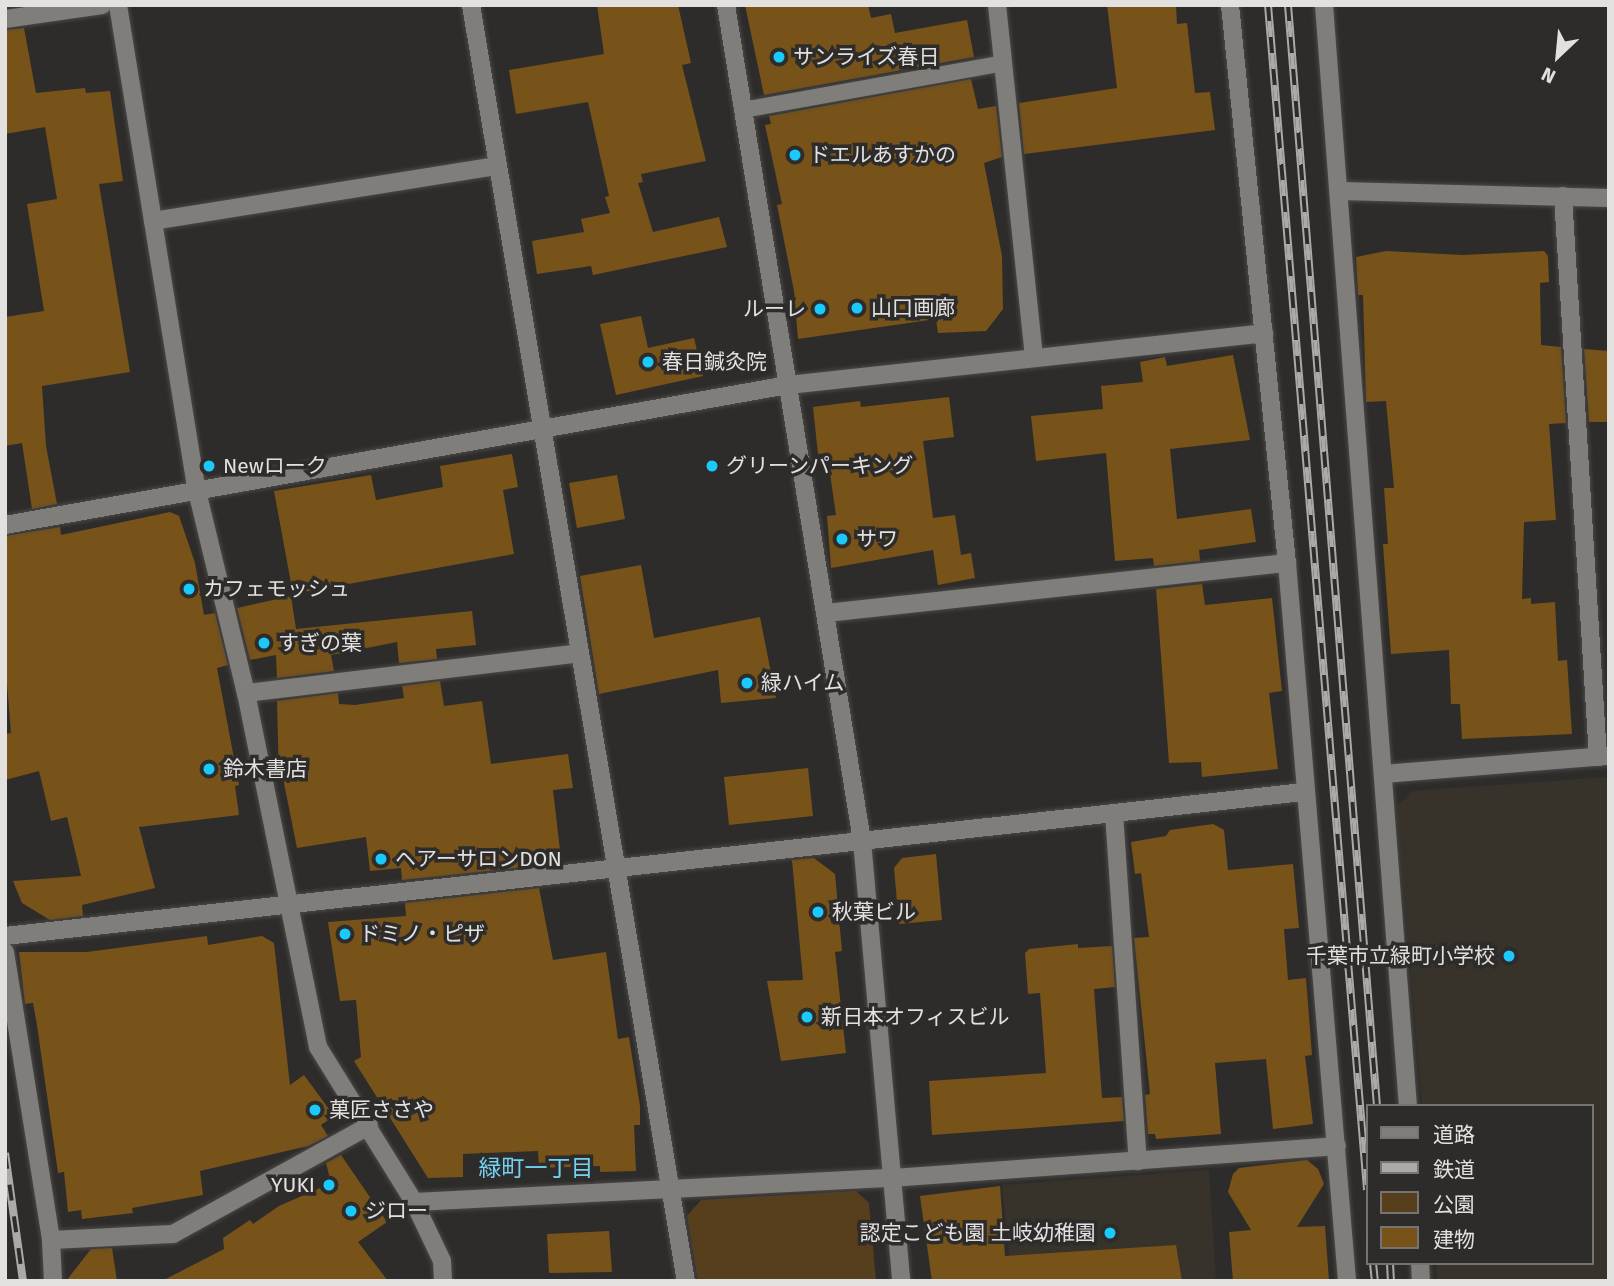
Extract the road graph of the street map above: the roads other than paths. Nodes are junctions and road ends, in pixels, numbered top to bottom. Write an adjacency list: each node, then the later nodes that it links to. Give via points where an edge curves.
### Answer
1 (102, 5): 8 (street)
2 (118, 5): 15 (street)
3 (471, 5): 11 (street)
4 (726, 5): 10 (street)
5 (997, 5): 9 (street)
6 (1230, 5): 16 (street)
7 (1324, 5): 12 (street)
8 (5, 19)
9 (1003, 63): 10 (lane); 17 (street)
10 (743, 110): 18 (street)
11 (498, 166): 15 (street); 19 (street)
12 (1340, 191): 13 (street); 27 (street)
13 (1563, 195): 14 (street); 26 (street)
14 (1609, 198)
15 (153, 221): 20 (street)
16 (1264, 333): 17 (street); 22 (street)
17 (1034, 358): 18 (street)
18 (788, 385): 19 (street); 23 (street)
19 (541, 430): 20 (street); 24 (street)
20 (197, 491): 21 (street); 25 (street)
21 (5, 525)
22 (1287, 563): 23 (street); 28 (street)
23 (826, 613): 30 (street)
24 (579, 653): 25 (street); 31 (street)
25 (246, 692): 32 (street)
26 (1603, 757): 27 (street)
27 (1383, 774): 35 (street)
28 (1303, 792): 29 (street); 37 (street)
29 (1114, 813): 30 (street); 38 (street)
30 (862, 841): 31 (street); 39 (street)
31 (619, 868): 32 (street); 40 (street)
32 (291, 905): 33 (street); 36 (street, via 318,1047)
33 (5, 936)
34 (5, 952): 42 (street)
35 (1408, 1104)
36 (369, 1126): 41 (street); 42 (street, via 173,1234)
37 (1337, 1146): 38 (street); 47 (street)
38 (1138, 1161): 39 (street)
39 (892, 1178): 40 (street); 46 (street)
40 (669, 1190): 41 (street); 45 (street)
41 (414, 1202): 44 (street, via 442,1261)
42 (51, 1240): 43 (street)
43 (53, 1281)
44 (443, 1281)
45 (686, 1281)
46 (901, 1281)
47 (1347, 1281)

